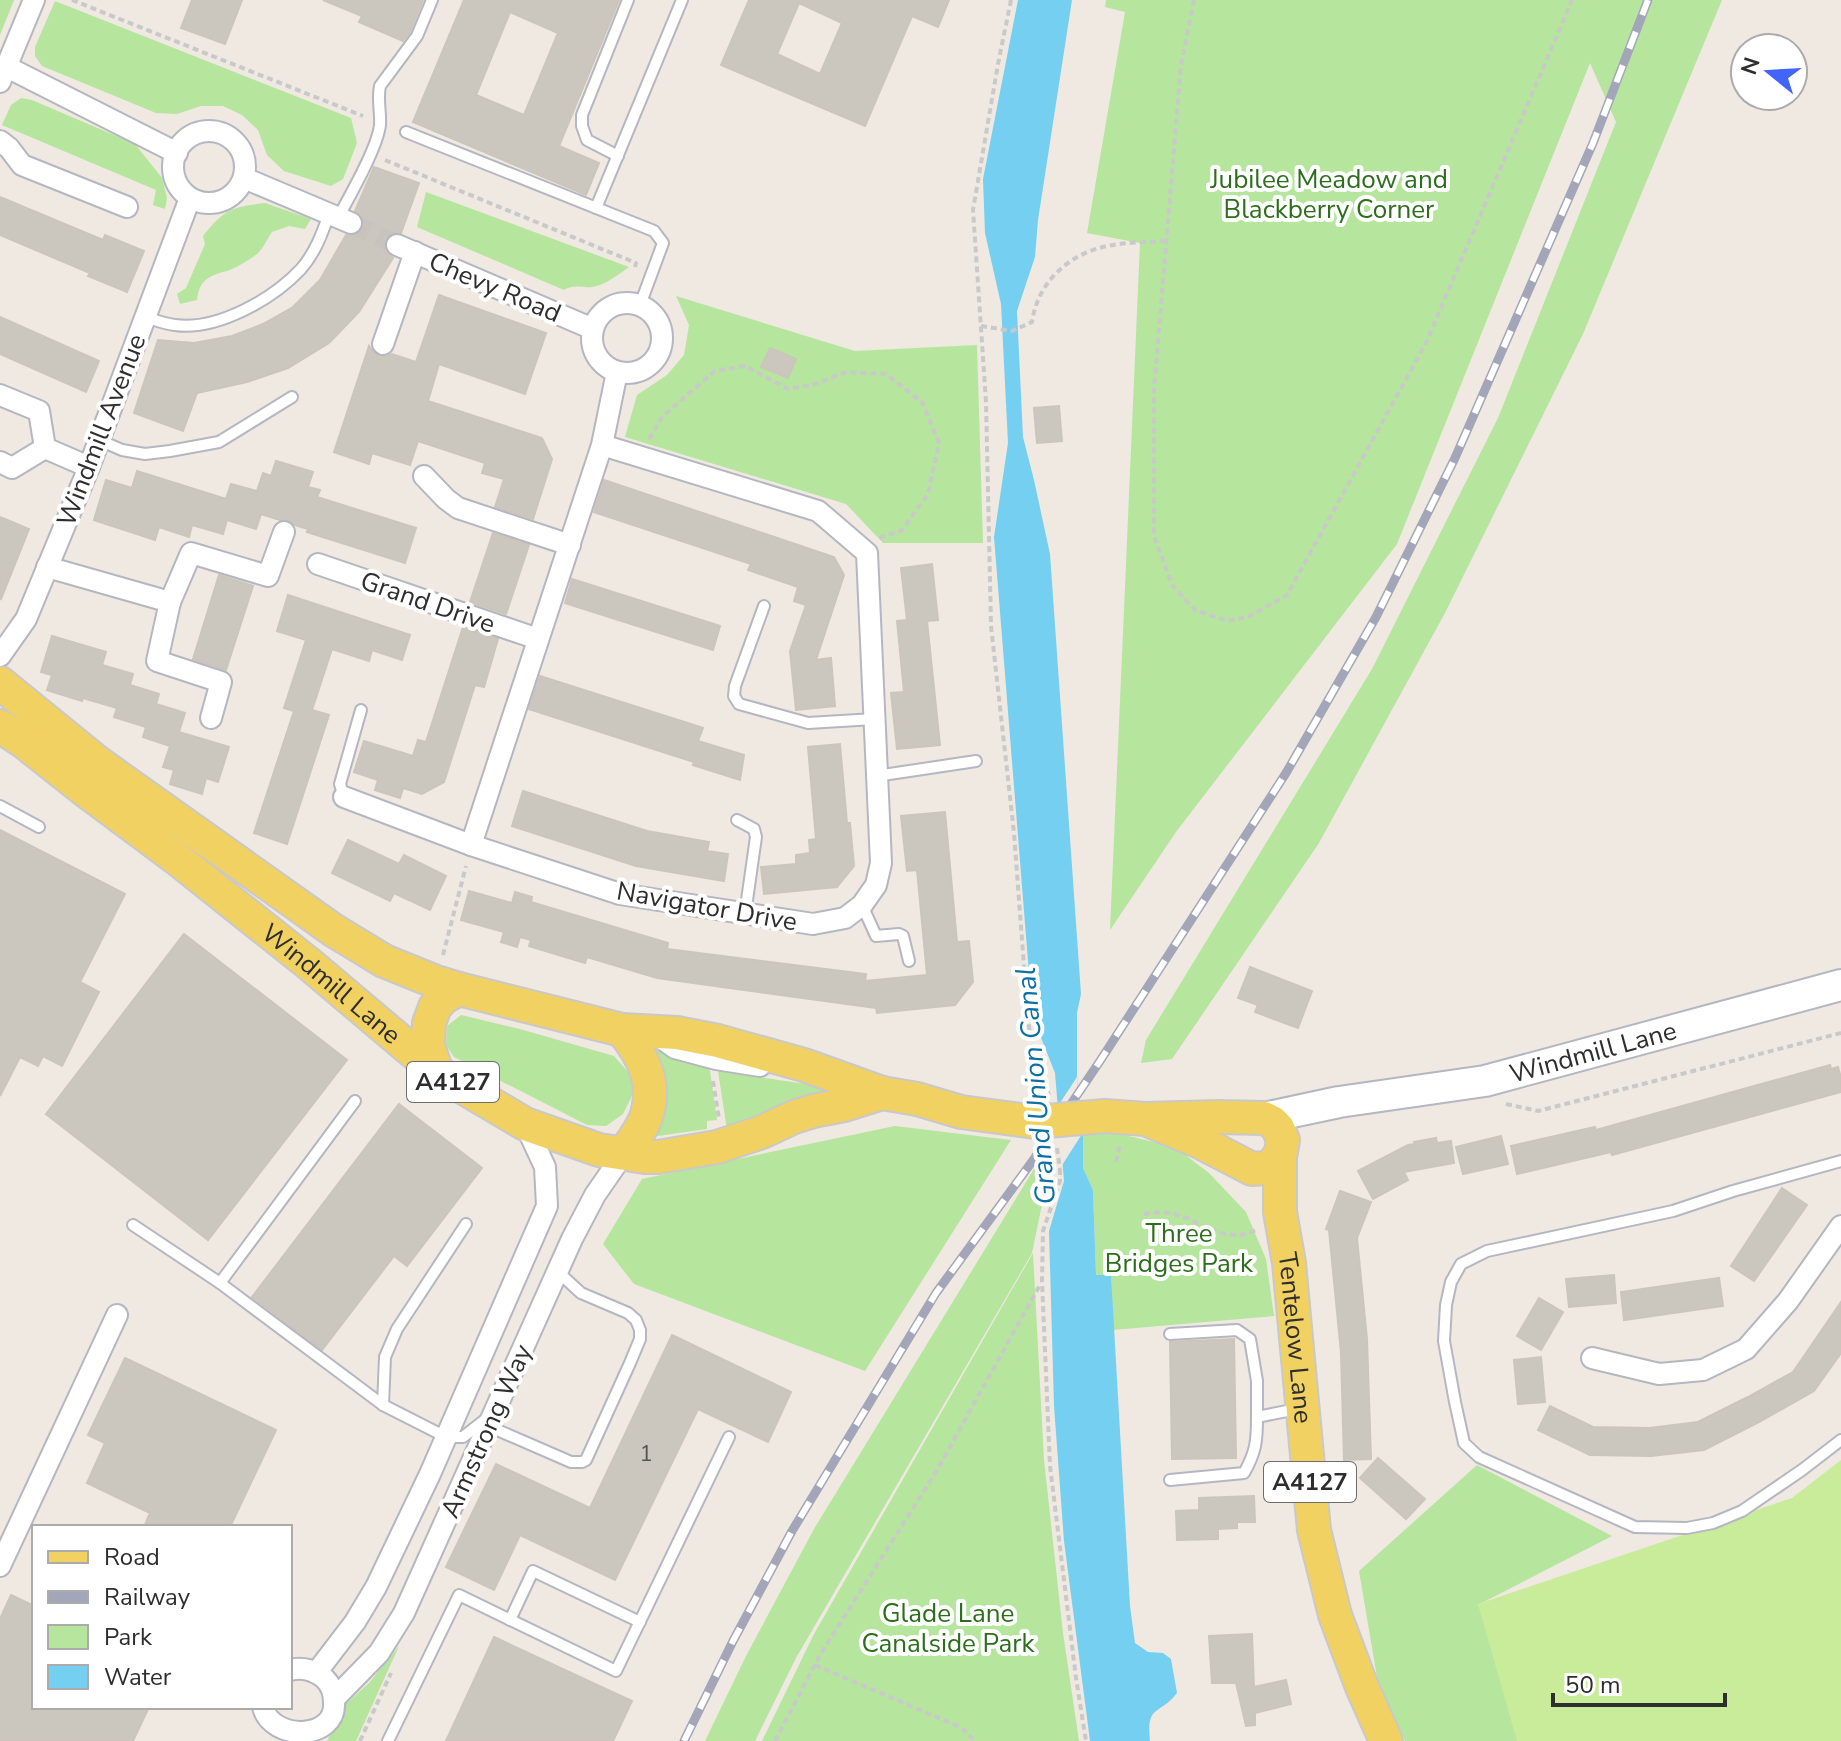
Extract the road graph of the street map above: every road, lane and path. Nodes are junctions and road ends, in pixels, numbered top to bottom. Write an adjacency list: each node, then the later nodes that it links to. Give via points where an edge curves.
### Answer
1 (34, 0): 8 (street)
2 (432, 0): 17 (lane, via 417,36 380,86 380,125)
3 (628, 0): 12 (lane, via 582,115 587,140)
4 (682, 0): 12 (lane)
5 (1011, 0): 21 (path, via 973,210)
6 (1194, 0): 18 (path, via 1181,65)
7 (1572, 0): 18 (path, via 1426,343 1287,595 1248,617 1227,621 1195,610 1172,585 1154,536 1154,390)
8 (4, 74): 11 (street)
9 (406, 132): 16 (lane)
10 (0, 141): 15 (street, via 22,165)
11 (177, 153): 13 (street, via 188,137 222,133 243,154); 14 (street, via 175,179)
12 (618, 156): 16 (lane)
13 (244, 178): 14 (street, via 225,200); 17 (street)
14 (190, 198): 20 (street, Windmill Avenue)
15 (127, 207)
16 (596, 208): 19 (lane, via 654,231 663,243)
17 (339, 218): 20 (lane, via 300,269 251,306 190,325)
18 (1165, 241): 21 (path, via 1112,245 1075,257 1048,280 1032,322 1012,331)
19 (640, 305): 22 (street, Chevy Road, via 612,306); 24 (street, via 657,318 662,342 649,366)
20 (145, 317): 27 (street, Windmill Avenue)
21 (981, 326): 67 (path, via 991,626 1028,1020)
22 (593, 329): 23 (street, Chevy Road, via 406,248); 24 (street, Chevy Road, via 597,355)
23 (383, 344)
24 (617, 372): 28 (street)
25 (0, 395): 29 (street, via 39,411)
26 (292, 397): 27 (lane, via 219,442 145,454)
27 (99, 440): 32 (street, Windmill Avenue)
28 (602, 445): 30 (street); 35 (street)
29 (45, 448): 31 (street, via 12,468); 32 (street)
30 (640, 455): 36 (street, via 818,511); 36 (path, via 662,417 715,371 745,366 788,389 847,372 886,374 922,402 939,443 928,494 902,530)
31 (0, 462)
32 (89, 467): 38 (street, Windmill Avenue)
33 (424, 476): 35 (street, via 458,508)
34 (284, 532): 39 (street, via 268,576 191,553)
35 (570, 545): 41 (street)
36 (858, 545): 46 (street, via 867,553)
37 (318, 564): 41 (street, Grand Drive)
38 (47, 567): 39 (street); 42 (street, Windmill Avenue, via 26,619)
39 (170, 602): 45 (street, via 157,661 221,682)
40 (764, 606): 46 (lane, via 735,686 739,704 808,723)
41 (538, 639): 54 (street)
42 (0, 656)
43 (0, 683): 58 (main road, Windmill Lane / A4127, via 97,762 333,930 384,961)
44 (361, 710): 50 (lane, via 340,784)
45 (211, 718)
46 (874, 719): 49 (street)
47 (0, 726): 62 (main road, Windmill Lane / A4127, via 176,858)
48 (976, 761): 49 (lane)
49 (876, 776): 55 (street, via 881,863 876,885)
50 (344, 797): 54 (street, Navigator Drive)
51 (0, 806): 53 (lane)
52 (737, 820): 56 (lane, via 754,829 756,837)
53 (39, 827)
54 (471, 845): 56 (street, Navigator Drive, via 620,894); 58 (path)
55 (862, 905): 56 (street, Navigator Drive, via 845,918 813,924); 57 (lane, via 876,936 903,936)
56 (745, 914)
57 (909, 961)
58 (448, 985): 60 (main road, Windmill Lane / A4127); 62 (main road, via 429,1023 428,1046)
59 (1841, 985): 71 (main road, Windmill Lane, via 1485,1081 1339,1102)
60 (637, 1031): 64 (main road, Windmill Lane / A4127, via 718,1041); 72 (main road, via 651,1097 644,1122)
61 (1841, 1033): 66 (path, via 1538,1111)
62 (437, 1072): 69 (main road, Windmill Lane / A4127)
63 (712, 1073): 70 (path)
64 (882, 1093): 67 (main road, Windmill Lane / A4127, via 961,1112); 72 (main road, Windmill Lane / A4127, via 794,1117 708,1149 658,1157)
65 (355, 1101): 82 (lane)
66 (1495, 1101)
67 (1042, 1110): 68 (main road, Windmill Lane / A4127, bridge)
68 (1145, 1119): 71 (main road, Windmill Lane / A4127, via 1200,1142); 71 (main road, Windmill Lane / A4127, via 1218,1117)
69 (525, 1124): 72 (main road, Windmill Lane / A4127, via 599,1150); 90 (street, Armstrong Way, via 545,1167 547,1206)
70 (720, 1126)
71 (1261, 1144): 75 (main road, Tentelow Lane / A4127)
72 (624, 1153): 80 (street, Armstrong Way, via 595,1195)
73 (1841, 1161): 92 (lane, via 1673,1211 1487,1251 1461,1264 1451,1282 1444,1341 1464,1443 1501,1468 1635,1527 1687,1528 1742,1511)
74 (1060, 1169): 81 (path, via 1043,1231)
75 (1280, 1212): 76 (path, via 1253,1232 1231,1235 1171,1213); 87 (main road, Tentelow Lane / A4127)
76 (1144, 1214)
77 (466, 1224): 86 (lane, via 397,1329 385,1357)
78 (133, 1225): 82 (lane)
79 (1841, 1226): 85 (street, via 1746,1349 1703,1370 1659,1374)
80 (557, 1271): 89 (street, Armstrong Way); 89 (lane, via 581,1293 636,1320 640,1339 630,1363 582,1462 571,1462)
81 (1042, 1281): 97 (path, via 936,1472); 106 (path, via 1050,1466)
82 (220, 1283): 86 (lane)
83 (117, 1315): 94 (street)
84 (1170, 1334): 88 (lane, via 1237,1330 1250,1339)
85 (1592, 1358)
86 (383, 1405): 90 (lane)
87 (1303, 1408): 88 (lane); 107 (main road, Tentelow Lane / A4127, via 1314,1530 1335,1615)
88 (1257, 1417): 93 (lane, via 1254,1456 1244,1473)
89 (491, 1420): 90 (lane, via 463,1437); 100 (street, Armstrong Way, via 404,1613 379,1653)
90 (446, 1437): 99 (street, Armstrong Way, via 376,1587)
91 (729, 1437): 96 (lane)
92 (1841, 1440)
93 (1170, 1480)
94 (0, 1566)
95 (510, 1620): 96 (lane, via 616,1671); 96 (lane, via 533,1571); 103 (lane, via 459,1595)
96 (640, 1622)
97 (815, 1665): 104 (path); 105 (path, via 962,1728)
98 (292, 1670): 99 (street)
99 (316, 1673): 100 (street, via 332,1689)
100 (334, 1699): 102 (street, Armstrong Way, via 334,1712 322,1733)
101 (264, 1709): 102 (street, Armstrong Way, via 269,1726)
102 (299, 1741)
103 (388, 1741)
104 (775, 1741)
105 (975, 1741)
106 (1086, 1741)
107 (1386, 1741)

